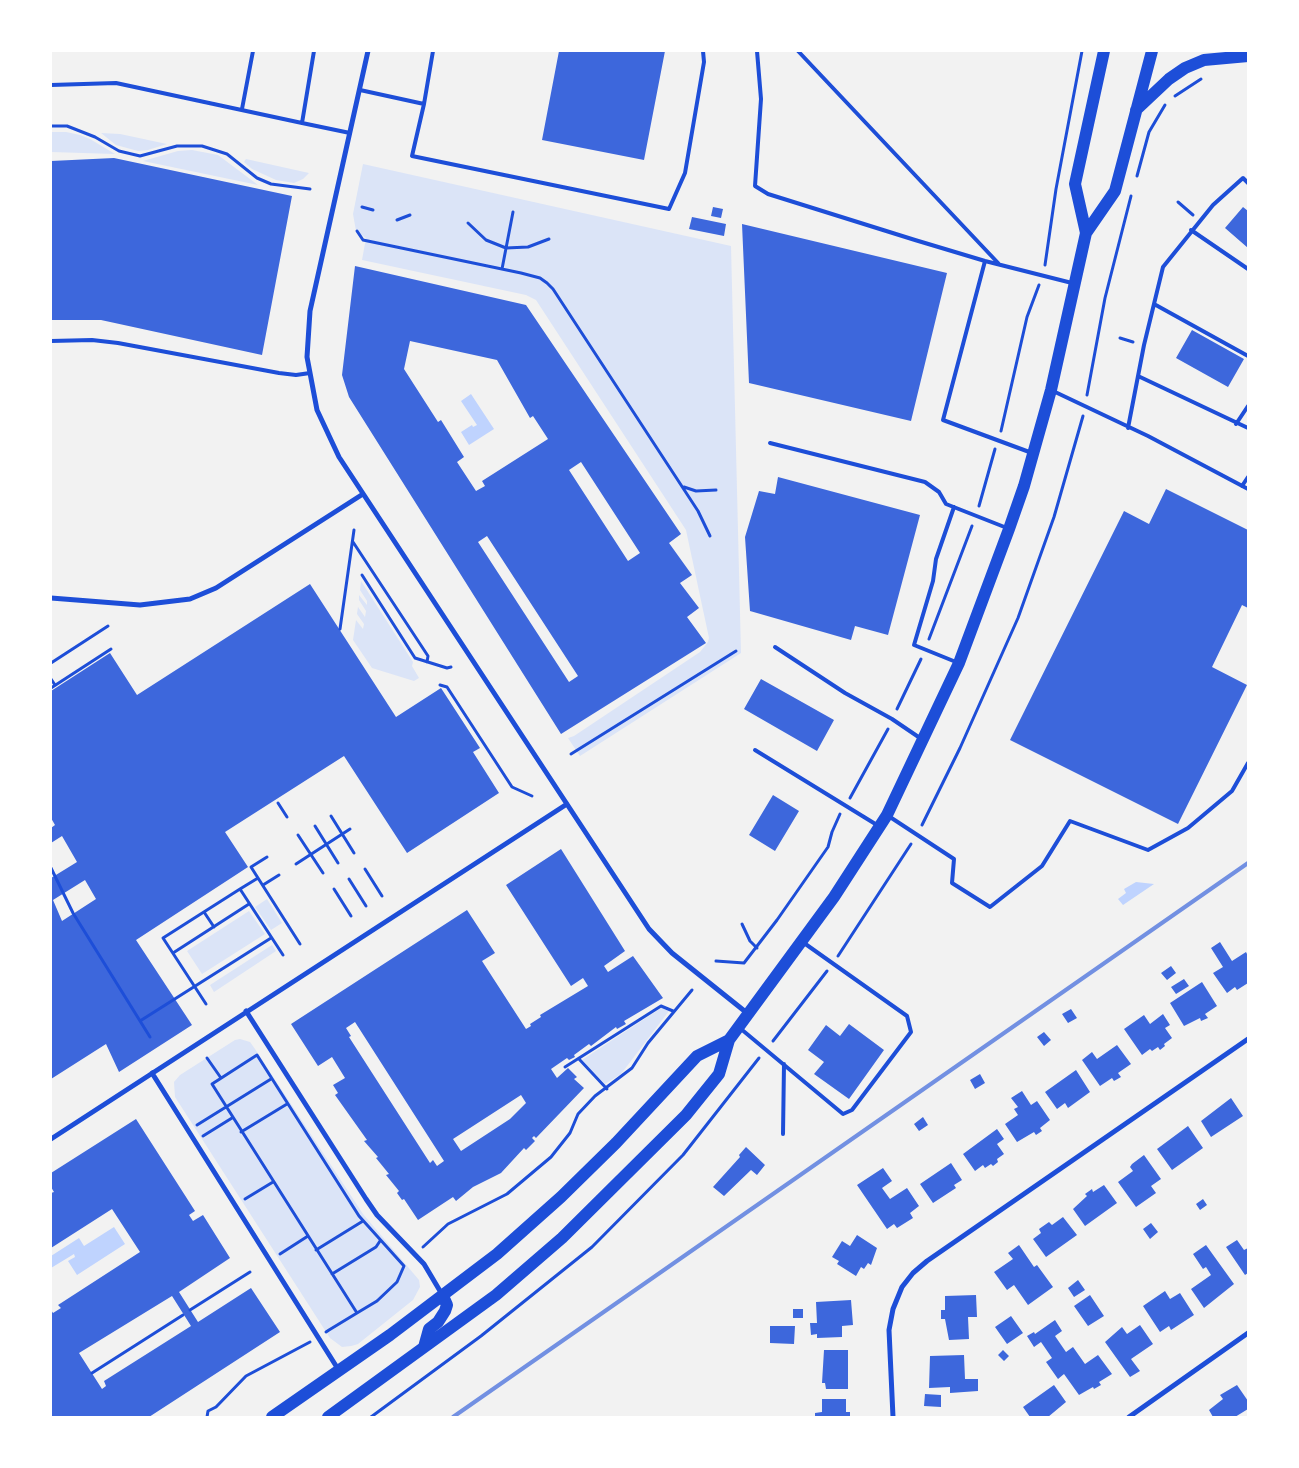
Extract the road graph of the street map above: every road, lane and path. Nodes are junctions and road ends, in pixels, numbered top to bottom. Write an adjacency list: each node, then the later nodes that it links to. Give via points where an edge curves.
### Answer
1 (253, 51): 18 (lane)
2 (314, 51): 20 (lane)
3 (368, 51): 14 (street)
4 (433, 51): 17 (lane)
5 (703, 51): 17 (lane, via 704,62 685,173 669,209 412,156)
6 (757, 51): 41 (lane, via 761,100 755,186 768,194)
7 (798, 51): 42 (lane)
8 (1082, 51): 40 (path)
9 (1104, 51): 37 (main road, via 1075,184)
10 (1152, 51): 19 (main road)
11 (1248, 56): 19 (main road, via 1204,60 1185,68)
12 (1203, 79): 15 (path)
13 (51, 85): 18 (lane, via 116,83)
14 (360, 90): 17 (lane); 22 (street)
15 (1173, 98)
16 (1166, 103): 24 (path, via 1149,132)
17 (424, 104)
18 (242, 110): 20 (lane)
19 (1136, 110): 37 (main road, via 1115,191)
20 (302, 123): 22 (lane)
21 (51, 126): 25 (path, via 67,126 119,151 140,156 177,146 202,146 227,154 257,178 271,184)
22 (350, 133): 52 (street, via 310,311 307,357)
23 (1248, 183): 36 (lane, via 1242,178)
24 (1134, 185)
25 (310, 189)
26 (1132, 194): 54 (path, via 1105,298)
27 (1178, 202): 31 (path)
28 (362, 207): 29 (path)
29 (373, 210)
30 (513, 212): 39 (path)
31 (1191, 214)
32 (410, 215): 33 (path)
33 (397, 220)
34 (468, 223): 39 (path, via 486,240)
35 (357, 230): 43 (path, via 363,240)
36 (1192, 230): 44 (lane); 46 (lane, via 1163,267)
37 (1086, 233): 45 (main road)
38 (549, 239): 39 (path, via 528,247)
39 (506, 248): 43 (path)
40 (1048, 249)
41 (985, 261): 42 (lane); 64 (lane, via 943,420)
42 (1000, 265): 45 (lane)
43 (502, 270): 66 (path, via 540,278 553,289)
44 (1248, 270)
45 (1074, 284): 55 (main road)
46 (1154, 304): 51 (lane); 53 (lane)
47 (1027, 317): 58 (path)
48 (1120, 338): 50 (path)
49 (51, 340): 52 (lane, via 109,342 279,373)
50 (1136, 343)
51 (1248, 356)
52 (310, 373): 70 (street, via 317,410 339,458)
53 (1138, 376): 59 (lane); 60 (lane)
54 (1089, 383)
55 (1051, 390): 60 (lane); 64 (main road)
56 (1248, 406): 59 (lane)
57 (1083, 419): 107 (path, via 1054,517 1018,618)
58 (1004, 423)
59 (1236, 424): 61 (lane)
60 (1128, 428): 67 (lane)
61 (1248, 428)
62 (770, 444): 72 (lane, via 925,482 939,492 946,504)
63 (996, 448): 71 (path)
64 (1034, 453): 74 (main road)
65 (1248, 477): 67 (lane)
66 (682, 486): 69 (path, via 696,491); 76 (path)
67 (1242, 486): 68 (lane)
68 (1248, 489)
69 (716, 490)
70 (363, 494): 79 (street, via 216,588 190,599 140,605); 102 (street)
71 (981, 500)
72 (954, 507): 74 (lane); 85 (lane, via 936,559 914,646)
73 (972, 525): 85 (path)
74 (1009, 529): 88 (main road)
75 (354, 530): 77 (path)
76 (710, 536)
77 (353, 542): 81 (path); 86 (path, via 428,656)
78 (362, 574): 86 (path, via 415,658)
79 (51, 598)
80 (108, 626): 87 (path)
81 (340, 629)
82 (775, 647): 95 (lane)
83 (112, 649): 92 (path)
84 (736, 651): 97 (path)
85 (925, 651): 88 (lane); 93 (path)
86 (427, 662): 89 (path, via 447,668)
87 (51, 663)
88 (959, 664): 95 (main road)
89 (451, 666)
90 (51, 679): 92 (path)
91 (440, 685): 100 (path, via 446,687 512,788)
92 (53, 686)
93 (900, 704)
94 (887, 730): 99 (path)
95 (924, 741): 104 (main road)
96 (755, 750): 109 (lane)
97 (571, 754)
98 (1248, 763): 104 (lane, via 1232,791 1188,828 1148,850 1070,821 1042,866 990,906 952,883 954,859)
99 (855, 790)
100 (532, 796)
101 (278, 803): 106 (path)
102 (567, 804): 148 (street); 150 (street, via 648,929 672,953)
103 (840, 814): 139 (path, via 828,847)
104 (887, 815): 109 (main road)
105 (330, 816): 111 (path)
106 (287, 817)
107 (924, 821)
108 (315, 826): 113 (path)
109 (879, 827): 137 (main road)
110 (350, 829): 111 (path)
111 (342, 834): 113 (path); 115 (path)
112 (298, 835): 116 (path)
113 (326, 844): 116 (path); 118 (path)
114 (910, 846): 141 (path)
115 (354, 852)
116 (311, 854): 119 (path); 122 (path)
117 (268, 857): 124 (path, via 251,867)
118 (338, 863)
119 (296, 864)
120 (51, 868): 151 (path, via 73,913)
121 (365, 869): 129 (path)
122 (323, 873)
123 (279, 875): 126 (path)
124 (258, 878): 126 (path); 127 (path)
125 (349, 879): 131 (path)
126 (262, 885): 138 (path)
127 (240, 889): 130 (path); 132 (path)
128 (334, 889): 133 (path)
129 (382, 896)
130 (249, 904): 135 (path); 136 (path)
131 (366, 906)
132 (204, 912): 135 (path); 140 (path, via 163,938)
133 (351, 916)
134 (742, 924): 139 (path)
135 (214, 927): 140 (path)
136 (271, 938): 142 (path); 145 (path)
137 (802, 941): 150 (main road); 159 (lane, via 908,1016 911,1032 852,1110 843,1114)
138 (300, 944)
139 (757, 948): 143 (path, via 744,963)
140 (173, 953): 145 (path)
141 (840, 953)
142 (283, 955)
143 (716, 961)
144 (825, 973): 156 (path)
145 (194, 987): 147 (path); 151 (path)
146 (692, 990): 149 (path)
147 (206, 1004)
148 (246, 1011): 161 (street); 183 (street, via 366,1198 382,1221 424,1264)
149 (674, 1011): 158 (path, via 661,1006); 164 (path, via 632,1068)
150 (747, 1013): 152 (main road)
151 (140, 1022): 153 (path)
152 (738, 1026): 155 (main road); 159 (lane)
153 (150, 1037)
154 (1248, 1039): 196 (street, via 926,1261 902,1287 893,1309 889,1330)
155 (729, 1040): 183 (main road, via 698,1056 561,1197 497,1254); 190 (main road, via 719,1074 686,1115 631,1171 511,1282)
156 (772, 1044)
157 (207, 1058): 162 (path)
158 (579, 1059): 160 (path); 164 (path)
159 (784, 1064): 170 (lane)
160 (565, 1068)
161 (152, 1073): 172 (street); 191 (street)
162 (221, 1078): 163 (path, via 257,1055); 166 (path, via 212,1084)
163 (271, 1078): 165 (path); 166 (path)
164 (607, 1089): 178 (path, via 595,1096 578,1114 565,1141 530,1177 507,1194 448,1224)
165 (287, 1104): 169 (path); 175 (path)
166 (226, 1107): 167 (path); 168 (path)
167 (232, 1118): 169 (path); 171 (path)
168 (196, 1125)
169 (241, 1132): 173 (path)
170 (782, 1134)
171 (203, 1136)
172 (51, 1139)
173 (273, 1182): 174 (path); 176 (path)
174 (244, 1200)
175 (363, 1221): 177 (path); 179 (path)
176 (308, 1236): 179 (path); 180 (path)
177 (380, 1241): 182 (path, via 376,1247); 185 (path, via 404,1266 388,1292)
178 (423, 1247)
179 (316, 1250): 182 (path)
180 (280, 1254)
181 (250, 1272): 184 (path)
182 (332, 1274): 185 (path)
183 (443, 1296): 190 (main road, via 447,1305 438,1322 429,1329); 191 (main road)
184 (190, 1310)
185 (357, 1313): 187 (path)
186 (184, 1314): 192 (path)
187 (329, 1330)
188 (1248, 1334): 197 (street)
189 (306, 1344): 193 (path, via 246,1376 208,1411)
190 (424, 1347): 195 (main road)
191 (338, 1369): 194 (main road)
192 (92, 1373)
193 (207, 1417)
194 (272, 1417)
195 (328, 1417)
196 (893, 1417)
197 (1129, 1417)

